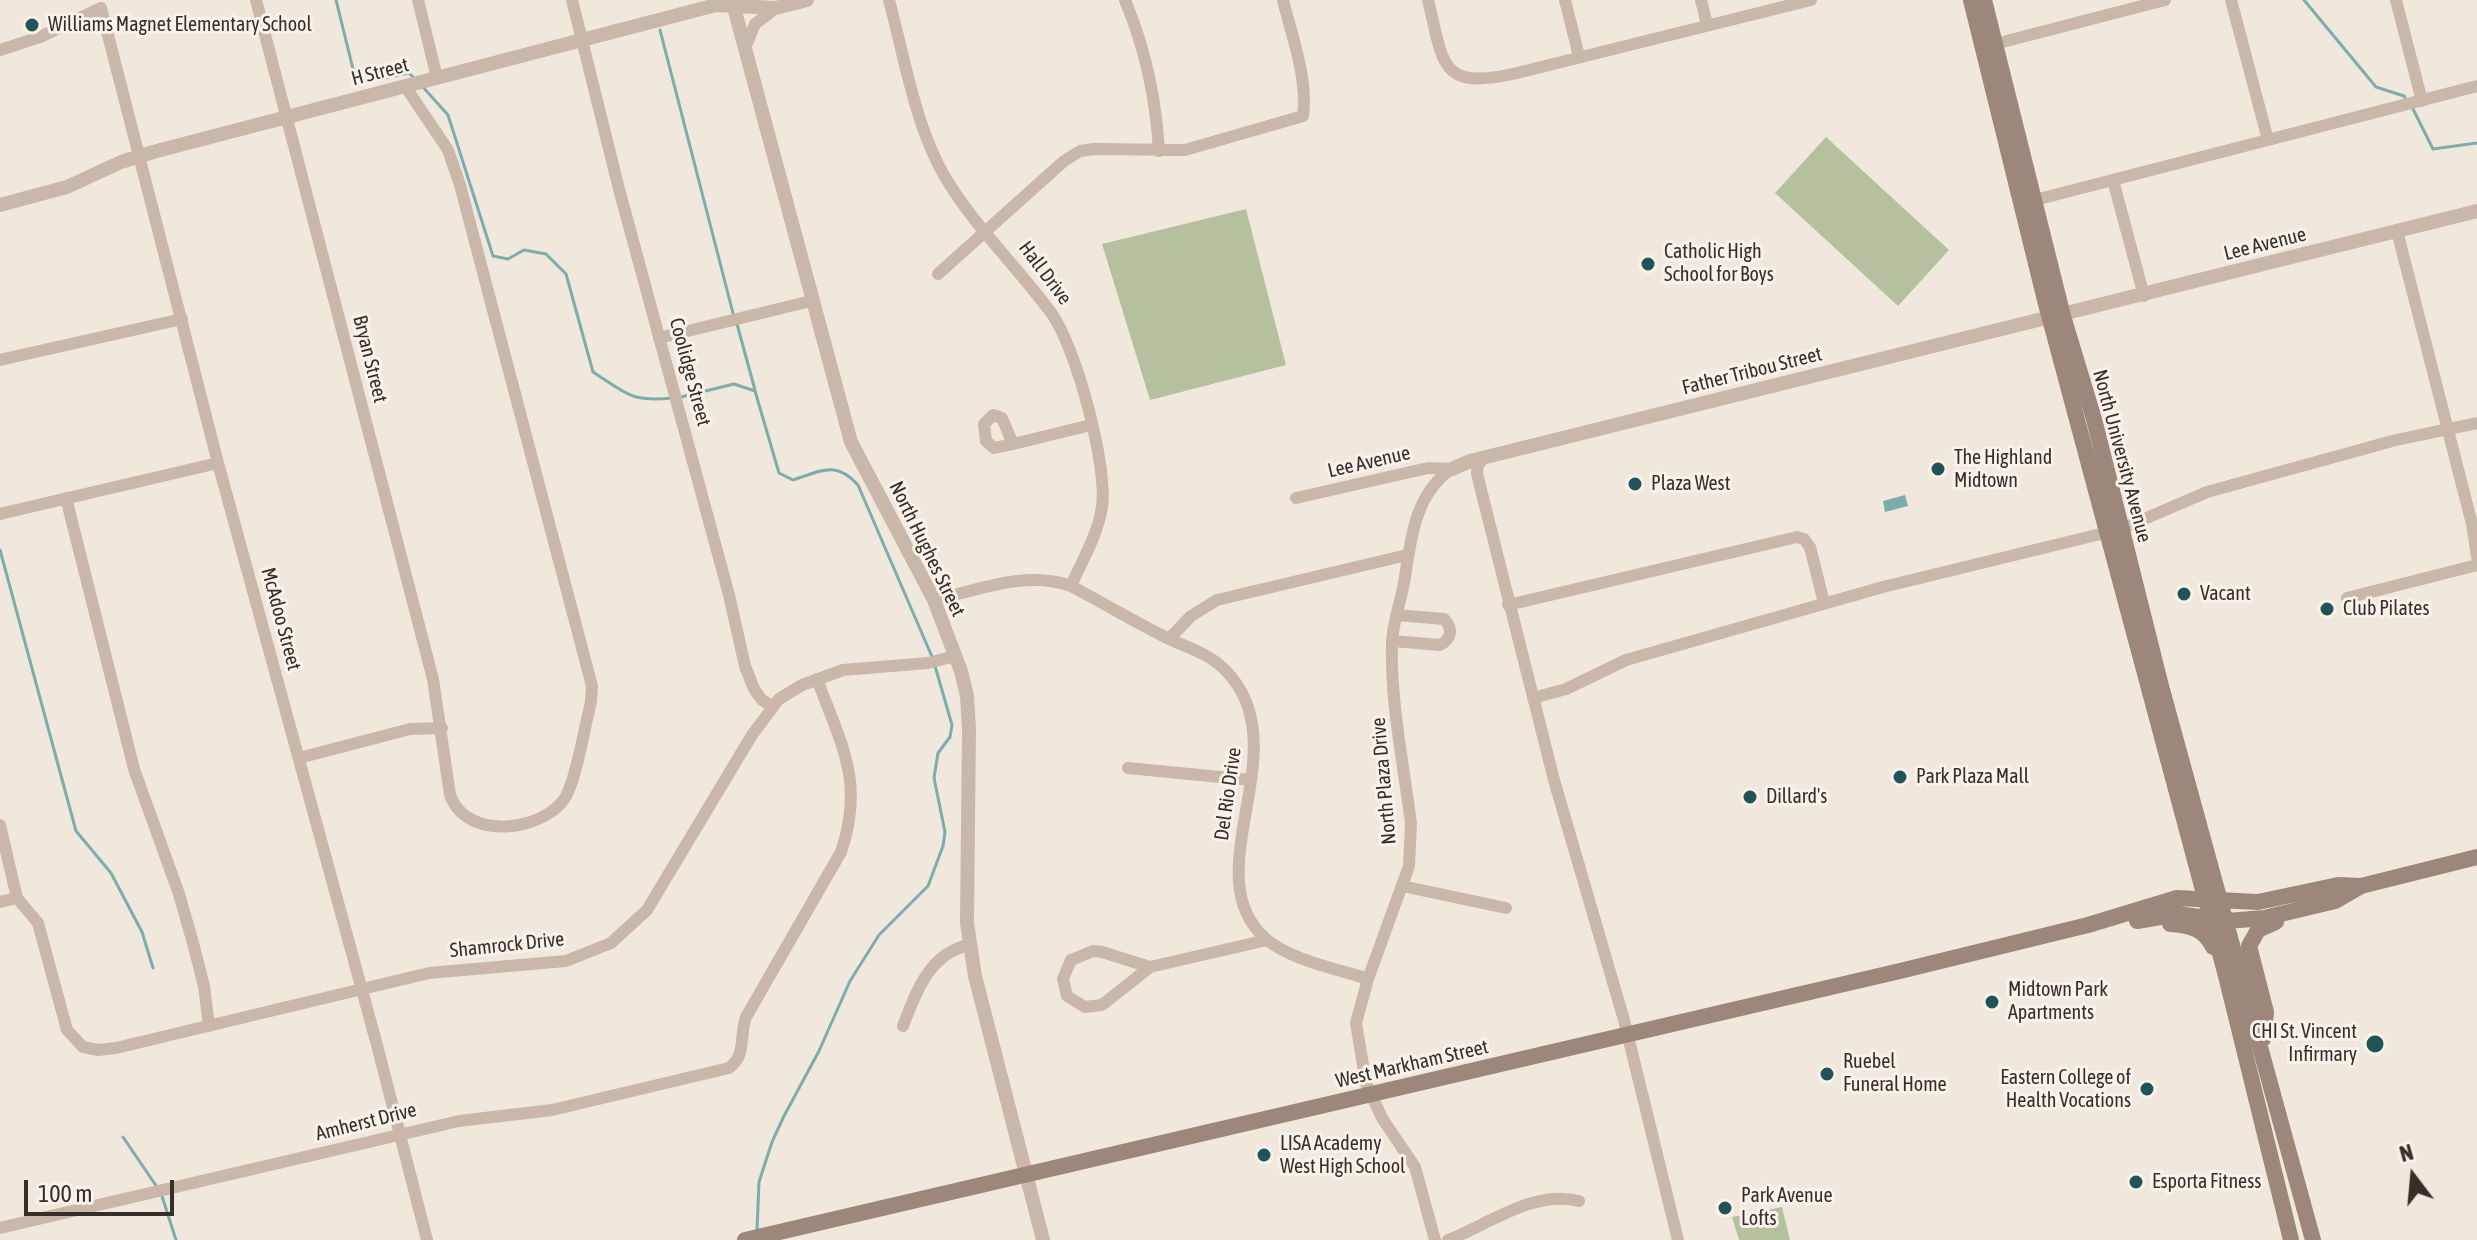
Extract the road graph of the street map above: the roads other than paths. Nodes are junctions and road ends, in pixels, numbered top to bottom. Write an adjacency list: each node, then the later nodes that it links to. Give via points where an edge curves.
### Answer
1 (256, 0): 29 (street, Bryan Street)
2 (418, 0): 25 (street)
3 (572, 0): 20 (street, Coolidge Street)
4 (807, 0): 18 (street, H Street)
5 (889, 0): 37 (street, Hall Drive, via 936,159)
6 (1125, 0): 31 (street, via 1154,96)
7 (1283, 0): 31 (street, via 1304,90 1303,116 1185,150)
8 (1428, 0): 24 (street, via 1442,55 1451,70 1466,79 1496,78)
9 (1565, 0): 24 (street)
10 (1701, 0): 19 (street)
11 (1811, 0): 19 (street)
12 (1971, 0): 42 (main road, North University Avenue)
13 (1984, 0): 21 (main road, North University Avenue)
14 (2165, 0): 21 (street)
15 (2231, 0): 30 (street)
16 (2396, 0): 28 (street)
17 (732, 2): 18 (street, H Street); 20 (street, H Street); 22 (street, North Hughes Street)
18 (776, 8): 22 (street, via 755,24)
19 (1707, 24): 24 (street)
20 (583, 40): 25 (street, H Street); 44 (street, Coolidge Street)
21 (1995, 44): 34 (main road, North University Avenue)
22 (745, 48): 41 (street, North Hughes Street)
23 (0, 50): 32 (street, McAdoo Street, via 101,8)
24 (1579, 56)
25 (434, 79): 26 (street, H Street)
26 (409, 86): 29 (street, H Street); 72 (street, Bryan Street, via 448,150 460,185 593,694 565,797 544,816 519,823 484,826 459,811 450,795)
27 (2477, 86): 28 (street)
28 (2414, 103): 30 (street)
29 (287, 117): 32 (street, H Street); 72 (street, Bryan Street)
30 (2268, 140): 33 (street)
31 (1159, 151): 37 (street, via 1080,151)
32 (141, 156): 35 (street, H Street, via 67,187); 43 (street, McAdoo Street)
33 (2113, 180): 34 (street); 40 (street)
34 (2035, 200): 42 (main road, North University Avenue)
35 (0, 205)
36 (2477, 211): 38 (street, Lee Avenue)
37 (985, 230): 39 (street); 47 (street, Hall Drive, via 1061,329)
38 (2397, 231): 40 (street, Lee Avenue); 48 (street)
39 (938, 274)
40 (2144, 296): 42 (street, Lee Avenue)
41 (811, 301): 44 (street); 62 (street, North Hughes Street, via 851,442)
42 (2057, 317): 50 (street, Father Tribou Street); 56 (main road, North University Avenue)
43 (182, 319): 45 (street); 51 (street, McAdoo Street)
44 (659, 338): 71 (street, Coolidge Street, via 750,683)
45 (0, 360)
46 (2477, 423): 48 (street)
47 (1091, 425): 49 (street); 60 (street, Hall Drive, via 1102,463 1102,505)
48 (2447, 429): 56 (street, via 2207,492); 58 (street)
49 (1013, 444)
50 (1483, 459): 52 (street, Father Tribou Street); 64 (street, via 1477,474)
51 (218, 463): 53 (street); 73 (street, McAdoo Street)
52 (1452, 469): 54 (street, Lee Avenue, via 1428,468); 57 (street, North Plaza Drive, via 1424,500)
53 (66, 498): 55 (street); 95 (street, via 134,769 193,943)
54 (1296, 498)
55 (0, 514)
56 (2114, 531): 63 (street); 81 (main road, North University Avenue)
57 (1407, 555): 65 (street, North Plaza Drive); 66 (street, via 1217,600)
58 (2477, 557)
59 (2477, 565): 61 (street)
60 (1071, 586): 62 (street, Del Rio Drive, via 1028,579); 66 (street, Del Rio Drive)
61 (2347, 598)
62 (934, 600): 68 (street, North Hughes Street)
63 (1824, 603): 64 (street, via 1808,542 1797,537); 70 (street, via 1626,660 1566,689)
64 (1508, 605): 70 (street)
65 (1397, 615): 67 (street, North Plaza Drive); 67 (street, via 1444,619 1449,638 1440,645)
66 (1169, 639): 75 (street, Del Rio Drive, via 1216,660 1244,695 1255,737)
67 (1393, 641): 78 (street, North Plaza Drive, via 1412,837)
68 (955, 656): 69 (street, Shamrock Drive, via 843,670); 90 (street, North Hughes Street, via 967,696 969,729 965,901)
69 (817, 679): 71 (street, Shamrock Drive); 100 (street, Amherst Drive, via 849,764 851,819 841,852 746,1017 739,1057 725,1069 552,1110 481,1117)
70 (1533, 698): 97 (street)
71 (772, 706): 94 (street, Shamrock Drive, via 657,896 611,943 566,961 429,973)
72 (442, 728): 73 (street, via 410,729)
73 (299, 758): 94 (street, McAdoo Street)
74 (1128, 768): 75 (street)
75 (1251, 780): 89 (street, Del Rio Drive, via 1238,879 1250,918)
76 (0, 825): 80 (street)
77 (2477, 857): 79 (main road, West Markham Street)
78 (1402, 886): 84 (street); 93 (street, North Plaza Drive)
79 (2361, 886): 81 (main road, West Markham Street, via 2338,885 2258,902); 82 (main road, West Markham Street)
80 (17, 898): 83 (street); 95 (street, Shamrock Drive, via 38,923 67,1030 76,1042 98,1050)
81 (2213, 901): 85 (main road, North University Avenue); 87 (main road, North University Avenue); 88 (main road, West Markham Street, via 2177,898)
82 (2335, 901): 87 (main road, West Markham Street); 98 (main road, via 2265,925 2253,937 2249,946 2266,1012)
83 (0, 902)
84 (1506, 908)
85 (2209, 919): 86 (main road, West Markham Street, via 2167,915); 87 (main road, West Markham Street); 91 (main road, North University Avenue)
86 (2137, 921): 88 (main road, West Markham Street, via 2109,928); 91 (main road, via 2187,925 2203,932)
87 (2227, 921): 98 (main road, North University Avenue)
88 (2088, 925): 97 (main road, West Markham Street)
89 (1267, 940): 92 (street); 93 (street)
90 (970, 945): 96 (street, via 940,957); 101 (street, North Hughes Street)
91 (2223, 966): 110 (main road)
92 (1150, 967): 92 (street, via 1085,952 1067,966 1063,986 1072,1001 1095,1007)
93 (1368, 979): 99 (street, North Plaza Drive, via 1356,1023)
94 (361, 991): 95 (street, Shamrock Drive); 100 (street, McAdoo Street)
95 (209, 1026)
96 (903, 1026)
97 (1627, 1033): 99 (main road, West Markham Street); 109 (street)
98 (2261, 1048): 111 (main road, North University Avenue)
99 (1371, 1094): 101 (main road, West Markham Street); 107 (street, North Plaza Drive, via 1415,1167)
100 (401, 1136): 103 (street, Amherst Drive); 105 (street, McAdoo Street)
101 (1026, 1175): 104 (main road, West Markham Street); 106 (street, North Hughes Street)
102 (1579, 1201): 108 (street, via 1541,1200)
103 (1, 1226)
104 (753, 1238)
105 (427, 1240)
106 (1043, 1240)
107 (1435, 1240)
108 (1448, 1240)
109 (1678, 1240)
110 (2291, 1240)
111 (2313, 1240)

